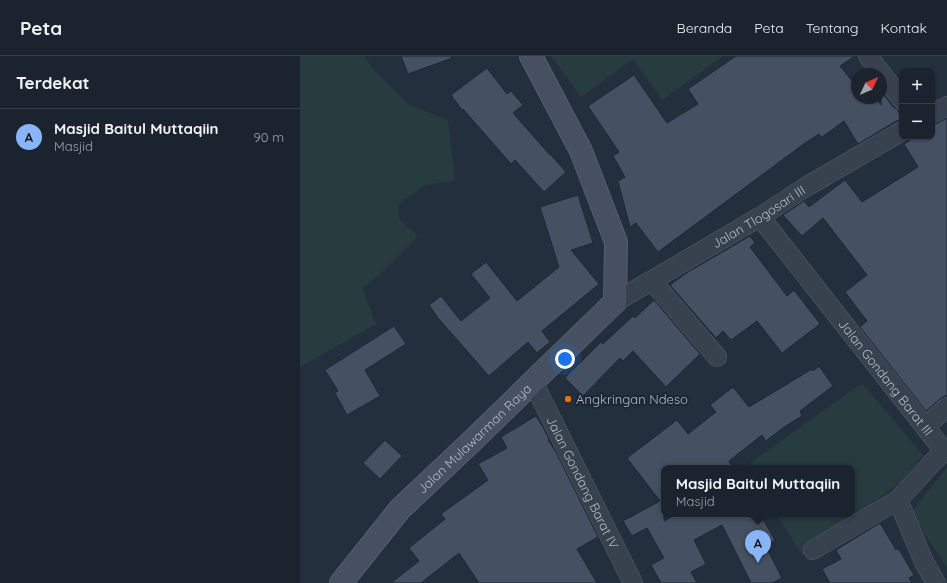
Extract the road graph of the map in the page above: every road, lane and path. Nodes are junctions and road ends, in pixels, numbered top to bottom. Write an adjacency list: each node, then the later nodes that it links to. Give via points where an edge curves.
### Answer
1 (531, 56): 9 (main road, via 581,151 616,242)
2 (868, 56): 3 (street)
3 (899, 96)
4 (947, 106): 5 (street)
5 (935, 112)
6 (899, 133): 7 (street, Jalan Tlogosari III)
7 (760, 217): 8 (street, Jalan Tlogosari III); 13 (street, Jalan Gondang Barat III)
8 (652, 281): 9 (street, Jalan Tlogosari III); 10 (street)
9 (615, 302): 11 (main road, Jalan Mulawarman Raya)
10 (717, 357)
11 (533, 382): 17 (main road, Jalan Mulawarman Raya, via 400,509); 18 (street, Jalan Gondang Barat IV)
12 (947, 407): 13 (street)
13 (925, 427): 14 (street, Jalan Gondang Barat III)
14 (945, 451): 15 (street, Jalan Gondang Barat III)
15 (898, 500): 16 (street, Jalan Gondang Barat III); 19 (street, via 924,562)
16 (813, 550)
17 (342, 583)
18 (633, 583)
19 (936, 583)

